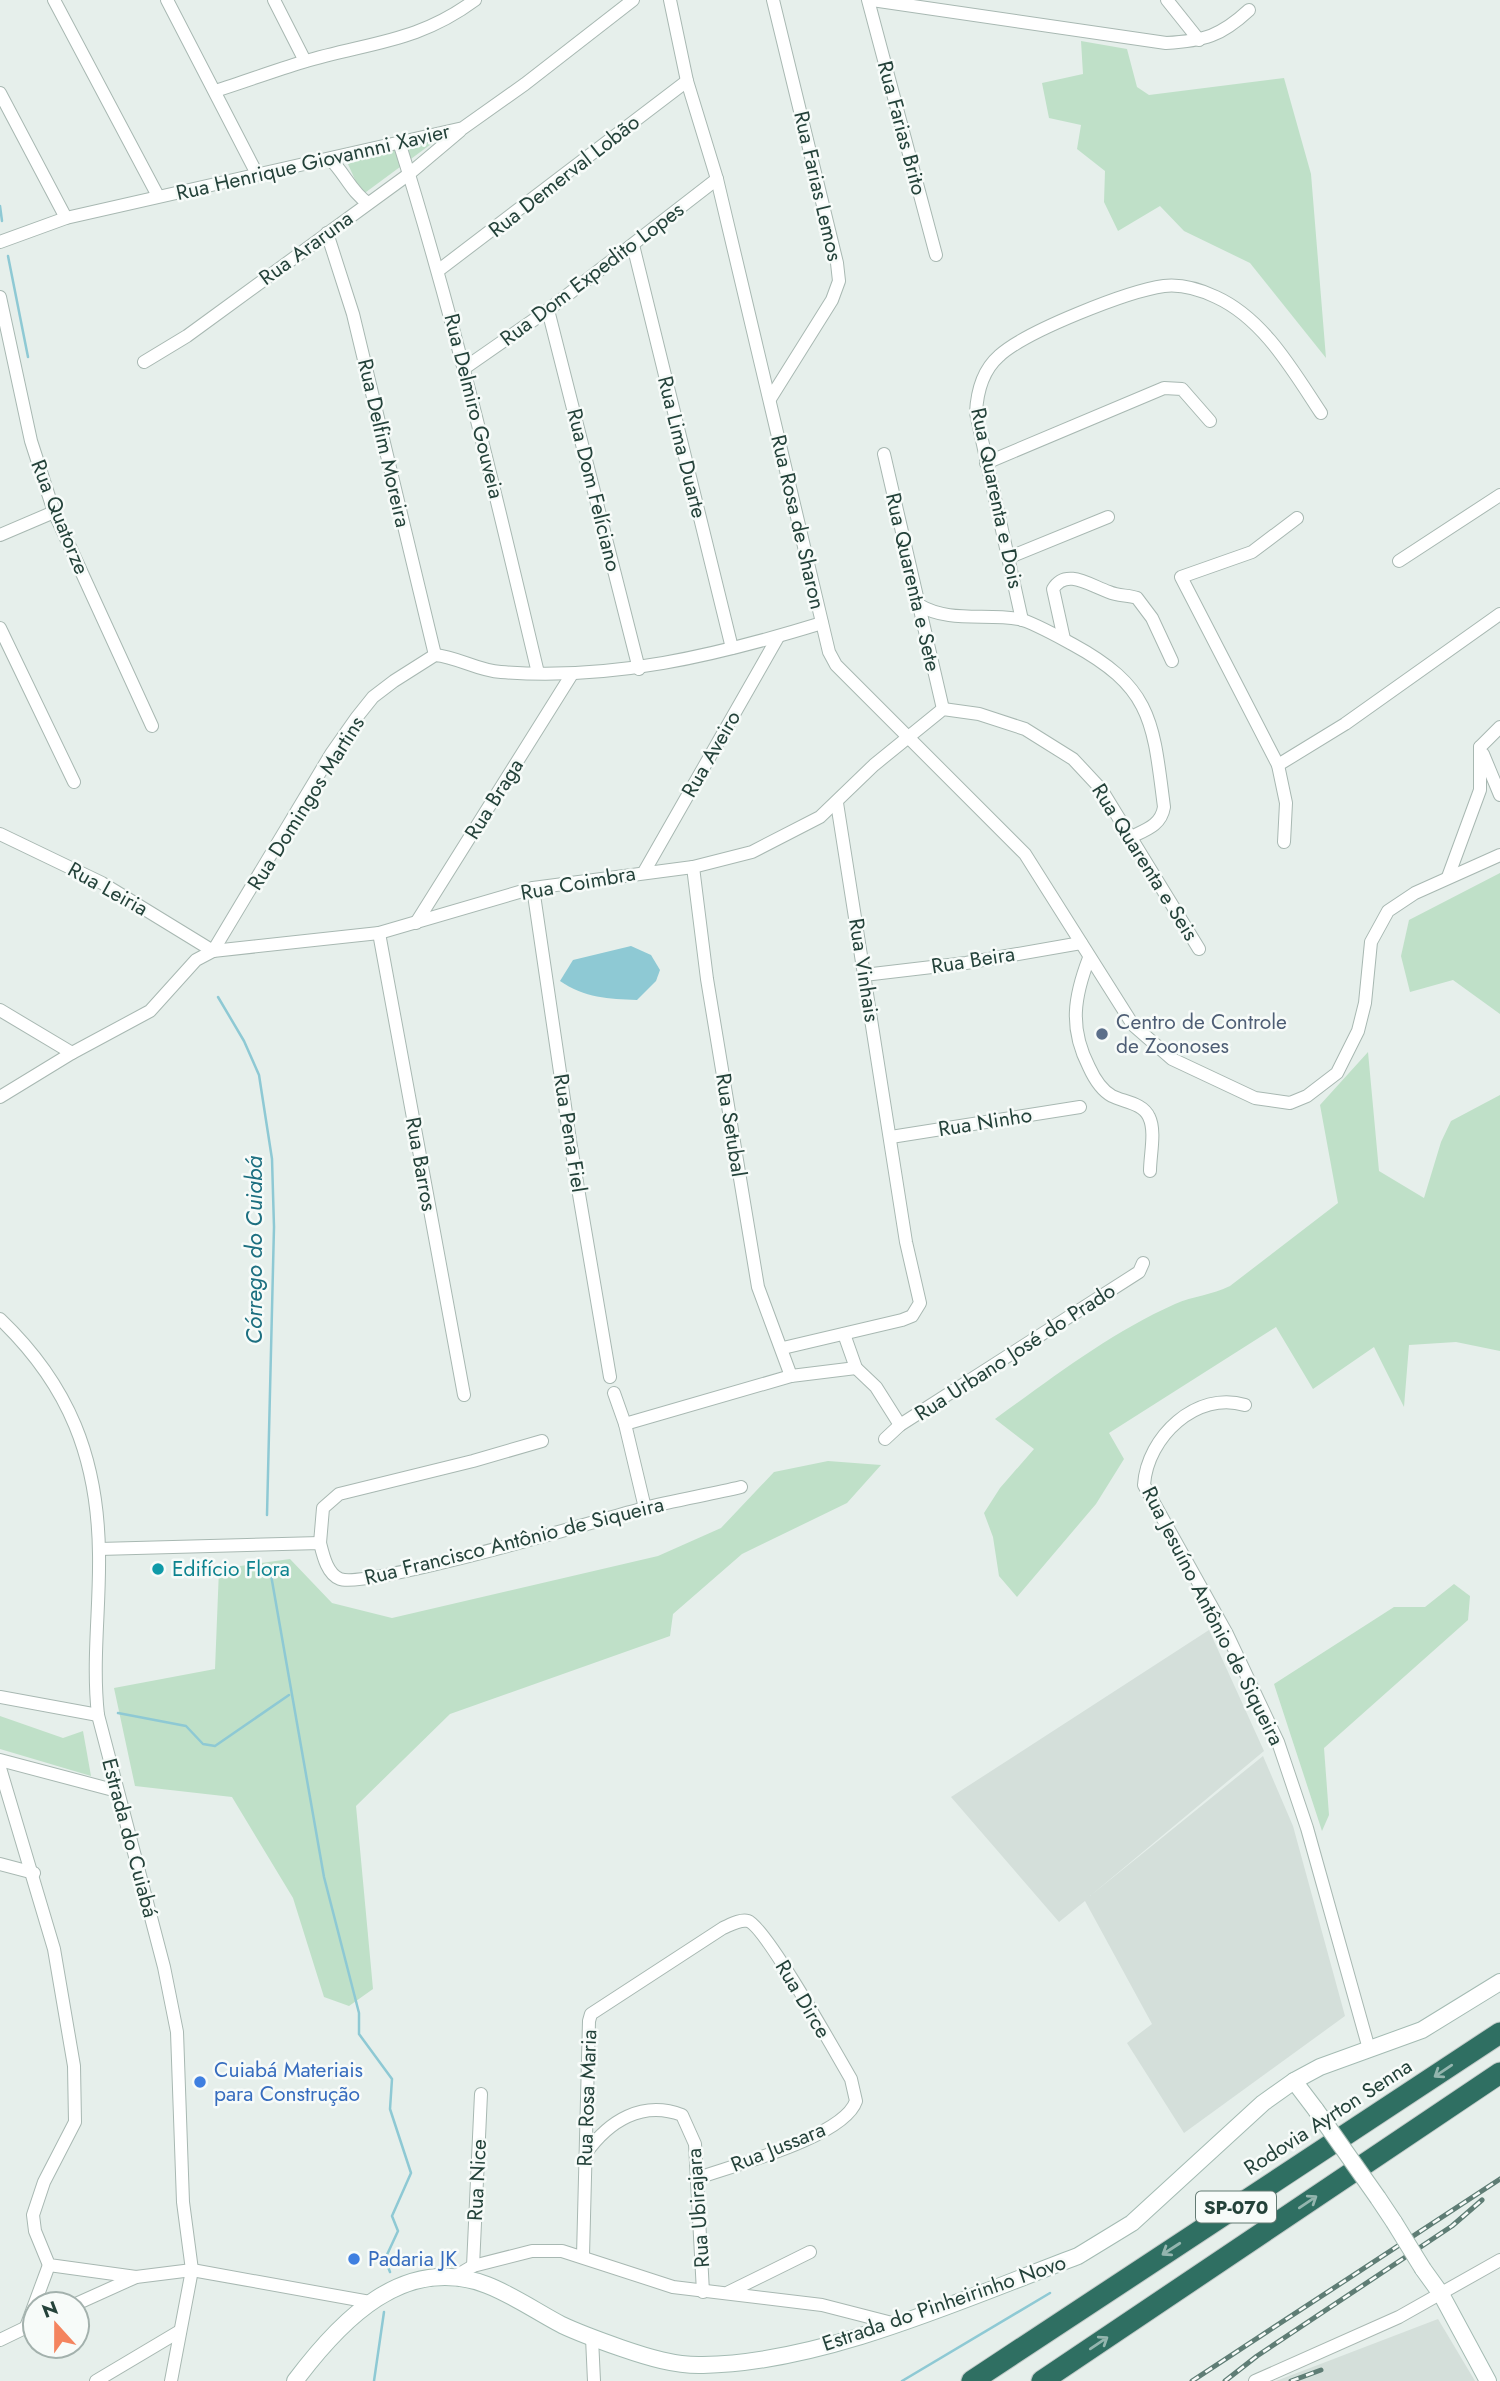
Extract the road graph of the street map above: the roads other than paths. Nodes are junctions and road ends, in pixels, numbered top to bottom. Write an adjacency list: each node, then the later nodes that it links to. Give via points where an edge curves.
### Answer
1 (54, 0): 22 (street)
2 (167, 0): 14 (street)
3 (274, 0): 12 (street)
4 (475, 0): 12 (street, via 416,34)
5 (633, 0): 16 (street, Rua Henrique Giovannni Xavier)
6 (670, 0): 13 (street, Rua Rosa de Sharon)
7 (773, 0): 34 (street, Rua Farias Lemos, via 839,281 832,300)
8 (871, 0): 11 (street, via 1166,43); 28 (street, Rua Farias Brito)
9 (1167, 0): 11 (street)
10 (1249, 10): 11 (street, via 1226,31)
11 (1199, 40)
12 (305, 61): 14 (street)
13 (687, 81): 21 (street, Rua Rosa de Sharon); 29 (street, Rua Demerval Lobão)
14 (215, 91): 19 (street)
15 (0, 93): 24 (street)
16 (463, 128): 17 (street, Rua Henrique Giovannni Xavier); 20 (street, Rua Araruna)
17 (399, 142): 18 (street, Rua Henrique Giovannni Xavier); 20 (street, Rua Delmiro Gouveia)
18 (330, 159): 19 (street, Rua Henrique Giovannni Xavier); 23 (street)
19 (257, 174): 22 (street, Rua Henrique Giovannni Xavier)
20 (409, 174): 23 (street, Rua Araruna); 29 (street, Rua Delmiro Gouveia)
21 (717, 179): 27 (street, Rua Dom Expedito Lopes); 34 (street, Rua Rosa de Sharon)
22 (158, 196): 24 (street, Rua Henrique Giovannni Xavier)
23 (368, 203): 25 (street, Rua Araruna)
24 (66, 218): 26 (street, Rua Henrique Giovannni Xavier)
25 (327, 233): 32 (street, Rua Araruna, via 187,336); 57 (street, Rua Delfim Moreira, via 359,336)
26 (0, 242)
27 (633, 245): 31 (street, Rua Dom Expedito Lopes); 56 (street, Rua Lima Duarte)
28 (936, 255)
29 (439, 270): 33 (street, Rua Delmiro Gouveia)
30 (0, 298): 40 (street, Rua Quatorze, via 31,441)
31 (548, 310): 33 (street, Rua Dom Expedito Lopes); 59 (street, Rua Dom Felíciano)
32 (144, 362)
33 (466, 367): 60 (street, Rua Delmiro Gouveia)
34 (770, 399): 50 (street, Rua Rosa de Sharon)
35 (1321, 414): 38 (street, Rua Quarenta e Dois, via 1247,316 1216,297 1167,286 1144,290 1060,323 999,355 977,395)
36 (1210, 421): 38 (street, via 1182,389 1164,388)
37 (884, 454): 46 (street, Rua Quarenta e Sete)
38 (986, 463): 44 (street, Rua Quarenta e Dois)
39 (1500, 495): 45 (street)
40 (54, 512): 43 (street); 63 (street, Rua Quatorze)
41 (1108, 517): 44 (street)
42 (1297, 519): 67 (street, via 1252,552 1181,577)
43 (0, 535)
44 (1010, 557): 49 (street, Rua Quarenta e Dois)
45 (1399, 561)
46 (919, 604): 48 (street); 54 (street, Rua Quarenta e Sete)
47 (1500, 614): 67 (street, via 1345,724)
48 (942, 616): 49 (street); 54 (street)
49 (1022, 620): 53 (street)
50 (822, 623): 52 (street); 65 (street, Rua Rosa de Sharon, via 836,665)
51 (0, 628): 55 (street)
52 (778, 637): 56 (street); 76 (street, Rua Aveiro)
53 (1064, 639): 58 (street, via 1053,589 1065,578 1076,579 1137,598); 72 (street, via 1110,666 1132,688 1148,714 1164,807 1156,824)
54 (928, 642): 62 (street, Rua Quarenta e Sete)
55 (4, 644): 68 (street)
56 (732, 648): 59 (street)
57 (435, 655): 60 (street, via 492,671); 83 (street, Rua Domingos Martins, via 373,697 357,717)
58 (1172, 661)
59 (639, 669): 61 (street)
60 (538, 673): 61 (street)
61 (572, 674): 79 (street, Rua Braga)
62 (943, 709): 65 (street); 72 (street, Rua Quarenta e Seis, via 979,713 1051,743 1094,779)
63 (152, 726)
64 (1500, 727): 66 (street)
65 (909, 738): 70 (street, Rua Coimbra); 81 (street, Rua Rosa de Sharon, via 1025,854)
66 (1480, 747): 69 (street); 77 (street, via 1480,790)
67 (1278, 765): 73 (street, via 1286,803)
68 (74, 782)
69 (1500, 795)
70 (837, 803): 75 (street, Rua Coimbra, via 798,830 752,852); 85 (street, Rua Vinhais)
71 (0, 834): 83 (street, Rua Leiria, via 102,883)
72 (1129, 838): 82 (street, Rua Quarenta e Seis)
73 (1284, 842)
74 (1500, 855): 77 (street, Rua Rosa de Sharon)
75 (693, 867): 76 (street, Rua Coimbra); 95 (street, Rua Setubal, via 758,1287)
76 (644, 872): 78 (street, Rua Coimbra)
77 (1448, 877): 84 (street, Rua Rosa de Sharon, via 1388,911 1371,942 1365,1003 1346,1057 1323,1085 1290,1103 1255,1098 1172,1059 1133,1025)
78 (533, 888): 79 (street, Rua Coimbra); 98 (street, Rua Pena Fiel)
79 (416, 923): 80 (street, Rua Coimbra)
80 (379, 933): 83 (street, Rua Coimbra); 100 (street, Rua Barros)
81 (1081, 943): 84 (street, Rua Rosa de Sharon); 85 (street, Rua Beira)
82 (1199, 949)
83 (212, 951): 87 (street, via 196,960 150,1012)
84 (1089, 958): 91 (street, via 1076,999 1076,1037 1105,1091 1148,1115)
85 (864, 975): 90 (street, Rua Vinhais)
86 (0, 1010): 87 (street)
87 (72, 1053): 88 (street)
88 (0, 1097)
89 (1080, 1107): 90 (street, Rua Ninho)
90 (891, 1137): 94 (street, Rua Vinhais, via 920,1303 912,1316)
91 (1150, 1171)
92 (1143, 1263): 103 (street, Rua Urbano José do Prado, via 1139,1272 1082,1311)
93 (0, 1320): 109 (street, Estrada do Cuiabá, via 28,1346 71,1413 90,1469)
94 (845, 1334): 95 (street); 96 (street)
95 (783, 1348): 97 (street, Rua Setubal)
96 (856, 1368): 97 (street); 103 (street, via 876,1388)
97 (791, 1376): 102 (street)
98 (610, 1377)
99 (614, 1393): 102 (street)
100 (464, 1395)
101 (1245, 1405): 120 (street, Rua Jesuíno Antônio de Siqueira, via 1215,1401 1177,1423 1149,1464 1144,1485 1232,1644 1278,1742)
102 (625, 1424): 107 (street)
103 (900, 1425): 104 (street, Rua Urbano José do Prado)
104 (885, 1439)
105 (542, 1441): 108 (street, via 339,1494 323,1508)
106 (741, 1488): 107 (street, Rua Francisco Antônio de Siqueira)
107 (645, 1508): 108 (street, Rua Francisco Antônio de Siqueira, via 352,1580 331,1572)
108 (320, 1543): 109 (street)
109 (99, 1549): 111 (street, Estrada do Cuiabá)
110 (0, 1697): 111 (street)
111 (98, 1715): 114 (street, Estrada do Cuiabá)
112 (0, 1760): 114 (street)
113 (0, 1769): 116 (street)
114 (117, 1791): 132 (street, Estrada do Cuiabá, via 177,2032 183,2202)
115 (0, 1864): 116 (street)
116 (34, 1873): 130 (street, via 54,1949 76,2092 75,2122 33,2215)
117 (723, 1928): 124 (street, Rua Dirce, via 741,1921 758,1928 851,2078 856,2090); 125 (street, Rua Rosa Maria, via 592,2014)
118 (1500, 1982): 120 (main road, Estrada do Pinheirinho Novo, via 1440,2021)
119 (1500, 2033): 150 (highway, Rodovia Ayrton Senna / SP-070, one-way to 150)
120 (1369, 2049): 122 (main road, Estrada do Pinheirinho Novo)
121 (1500, 2074): 151 (highway, SP-070, one-way to 121)
122 (1294, 2081): 138 (main road, bridge); 141 (main road, Estrada do Pinheirinho Novo, via 1102,2243)
123 (481, 2094): 131 (street, Rua Nice)
124 (854, 2108): 126 (street, Rua Jussara, via 822,2132)
125 (585, 2153): 126 (street, Rua Ubirajara, via 626,2117 642,2110 671,2111 681,2115 692,2133); 128 (street, Rua Rosa Maria)
126 (698, 2178): 136 (street, Rua Ubirajara)
127 (810, 2252): 137 (street)
128 (583, 2256): 131 (street, via 532,2251); 136 (street, via 648,2280)
129 (1500, 2260): 138 (street)
130 (49, 2264): 134 (street); 135 (street)
131 (473, 2266): 133 (street)
132 (192, 2270): 134 (street); 140 (street); 143 (street, Estrada do Cuiabá)
133 (456, 2276): 140 (main road, Estrada do Pinheirinho Novo, via 391,2289); 144 (main road, Estrada do Pinheirinho Novo, via 489,2286)
134 (136, 2277): 139 (street)
135 (41, 2290)
136 (703, 2292): 137 (street)
137 (729, 2292): 141 (street, via 822,2305)
138 (1441, 2294): 152 (street); 153 (main road)
139 (91, 2297)
140 (370, 2302): 148 (main road, Estrada do Pinheirinho Novo, via 321,2346)
141 (896, 2324): 144 (main road, Estrada do Pinheirinho Novo, via 783,2356 713,2365 666,2361)
142 (21, 2330): 145 (street)
143 (180, 2331): 146 (street); 147 (street, Estrada do Cuiabá)
144 (592, 2338): 149 (street)
145 (0, 2340)
146 (96, 2381)
147 (171, 2381)
148 (295, 2381)
149 (594, 2381)
150 (972, 2381)
151 (1042, 2381)
152 (1255, 2381)
153 (1488, 2381)

